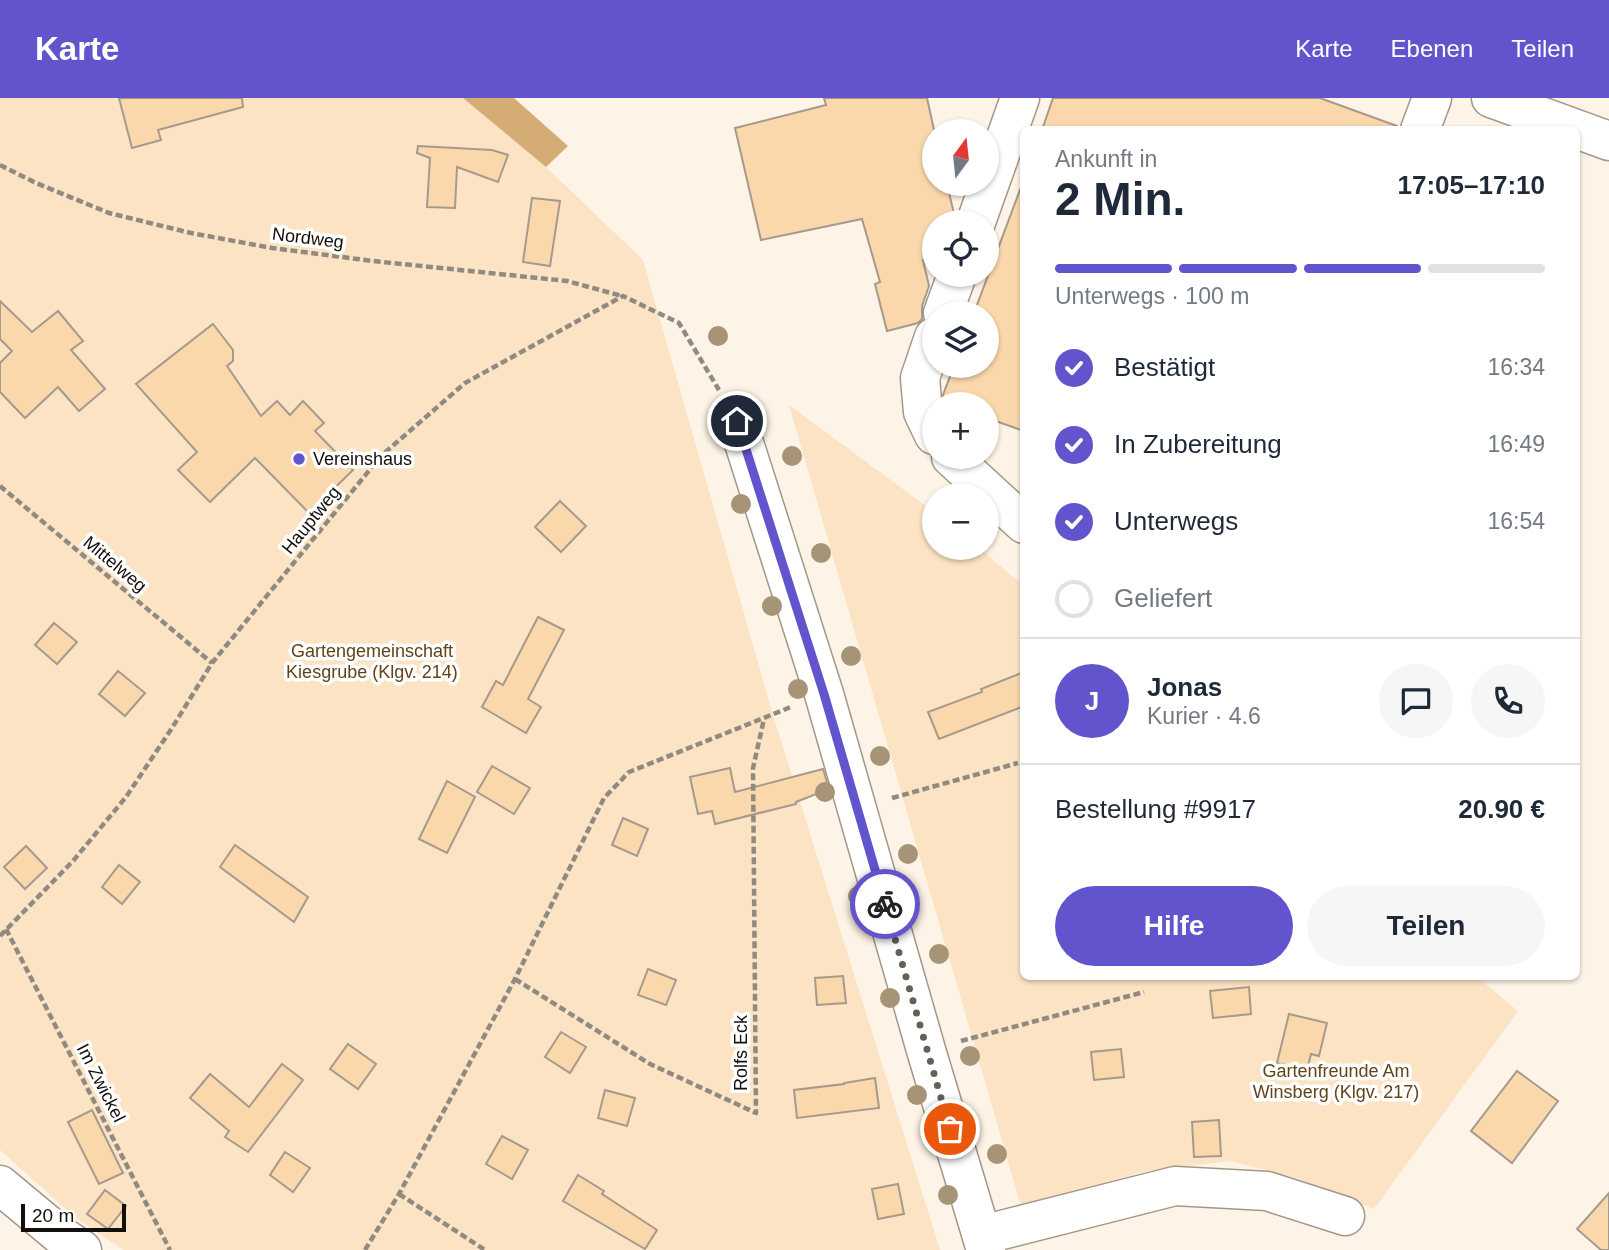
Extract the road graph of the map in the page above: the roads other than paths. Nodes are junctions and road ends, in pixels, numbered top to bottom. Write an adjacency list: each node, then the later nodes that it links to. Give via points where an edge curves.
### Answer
1 (1020, 98): 8 (street)
2 (1432, 98): 4 (street)
3 (1491, 98): 5 (street)
4 (1422, 126)
5 (1568, 126)
6 (1580, 130): 7 (street)
7 (1609, 141)
8 (980, 210)
9 (922, 372): 10 (street)
10 (922, 401)
11 (737, 421): 16 (street, via 824,694)
12 (964, 469): 13 (street)
13 (1020, 520)
14 (0, 1185): 17 (street)
15 (1345, 1216): 16 (street, via 1267,1191 1175,1186)
16 (984, 1242)
17 (82, 1250)

